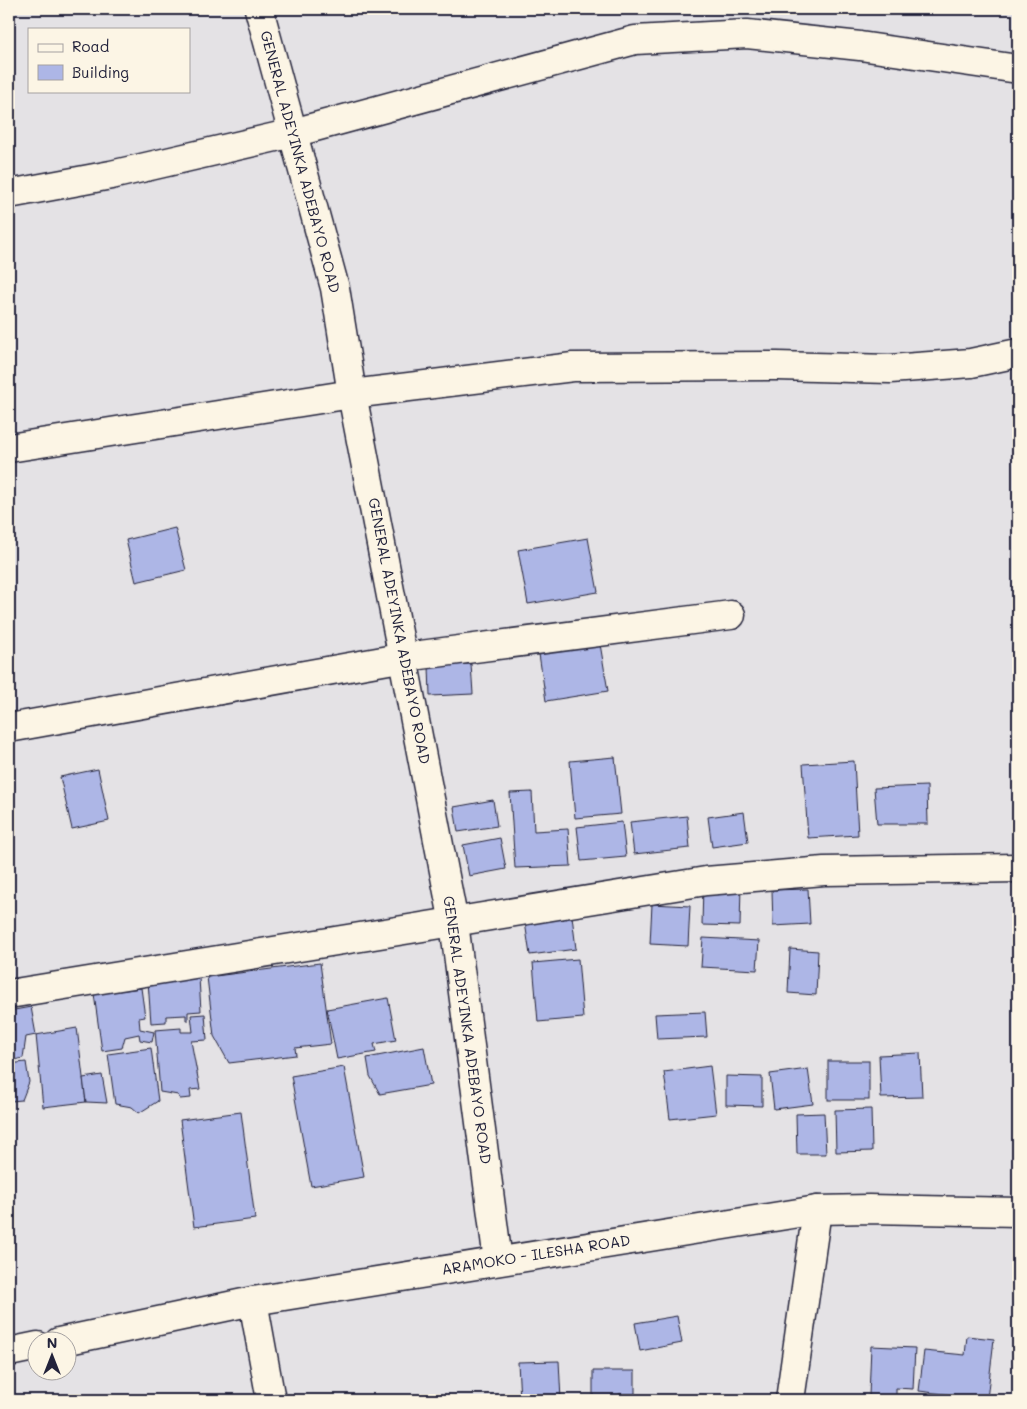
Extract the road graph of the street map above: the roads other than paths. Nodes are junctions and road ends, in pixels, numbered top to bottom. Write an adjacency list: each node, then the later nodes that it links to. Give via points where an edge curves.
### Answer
1 (259, 9): 3 (street, GENERAL ADEYINKA ADEBAYO ROAD)
2 (1018, 69): 3 (street, via 860,46 747,34 635,40)
3 (293, 133): 4 (street, via 112,175); 6 (street, GENERAL ADEYINKA ADEBAYO ROAD, via 327,253)
4 (9, 194)
5 (1018, 353): 6 (street, via 971,363 890,369 573,367)
6 (352, 394): 7 (street); 9 (street, GENERAL ADEYINKA ADEBAYO ROAD)
7 (9, 448)
8 (731, 615): 9 (street)
9 (405, 657): 10 (street); 12 (street, GENERAL ADEYINKA ADEBAYO ROAD)
10 (9, 728)
11 (1018, 868): 12 (street, via 824,871 706,882)
12 (454, 923): 13 (street); 16 (street, GENERAL ADEYINKA ADEBAYO ROAD)
13 (9, 994)
14 (817, 1210): 15 (street, ARAMOKO - ILESHA ROAD, via 869,1208); 16 (street, ARAMOKO - ILESHA ROAD); 22 (street)
15 (1018, 1212)
16 (498, 1261): 17 (street, ARAMOKO - ILESHA ROAD)
17 (253, 1301): 18 (street, ARAMOKO - ILESHA ROAD); 21 (street)
18 (78, 1338)
19 (28, 1348): 20 (street)
20 (9, 1352)
21 (271, 1400)
22 (790, 1400)

